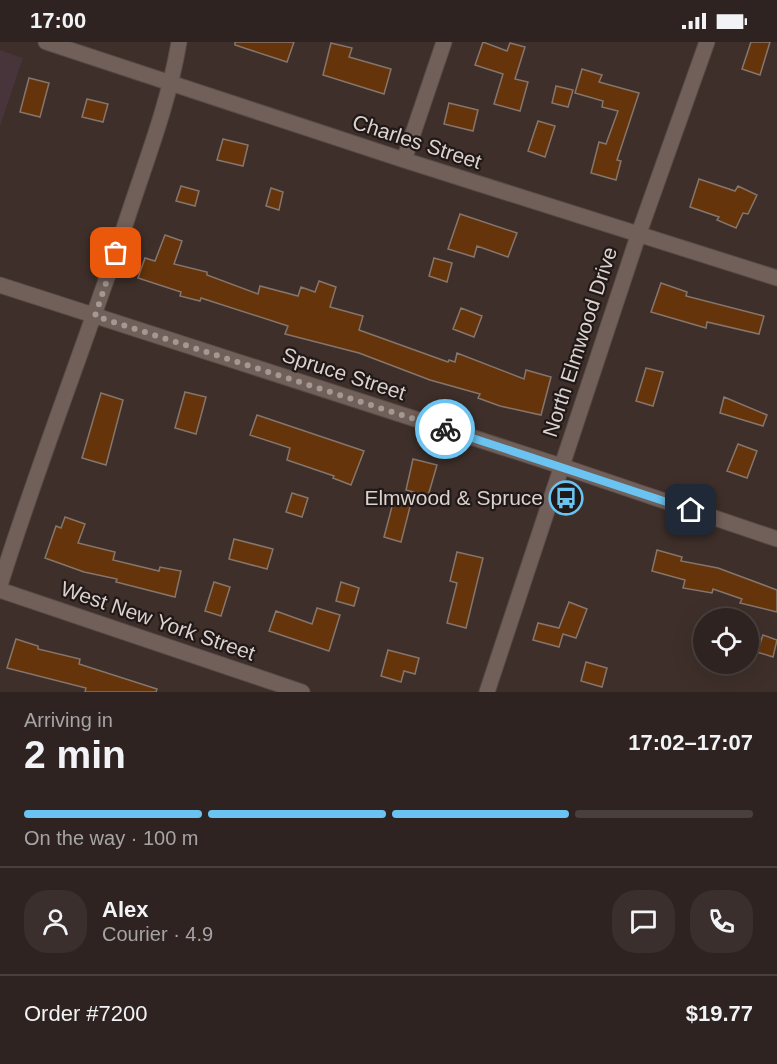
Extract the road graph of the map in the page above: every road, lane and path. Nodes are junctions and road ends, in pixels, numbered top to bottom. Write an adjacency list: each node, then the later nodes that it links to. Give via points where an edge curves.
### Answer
1 (46, 42): 5 (street, Charles Street)
2 (179, 42): 5 (street)
3 (444, 42): 6 (street)
4 (706, 42): 7 (street, North Elmwood Drive)
5 (172, 84): 6 (street, Charles Street); 10 (street)
6 (404, 160): 7 (street, Charles Street)
7 (639, 233): 8 (street, Charles Street); 11 (street, North Elmwood Drive)
8 (777, 278)
9 (0, 285): 10 (street, Spruce Street)
10 (95, 316): 11 (street, Spruce Street); 13 (street, via 33,481)
11 (561, 466): 12 (street, Spruce Street); 16 (street, North Elmwood Drive)
12 (777, 539)
13 (0, 585)
14 (0, 590): 15 (street, West New York Street)
15 (302, 692)
16 (487, 692)

